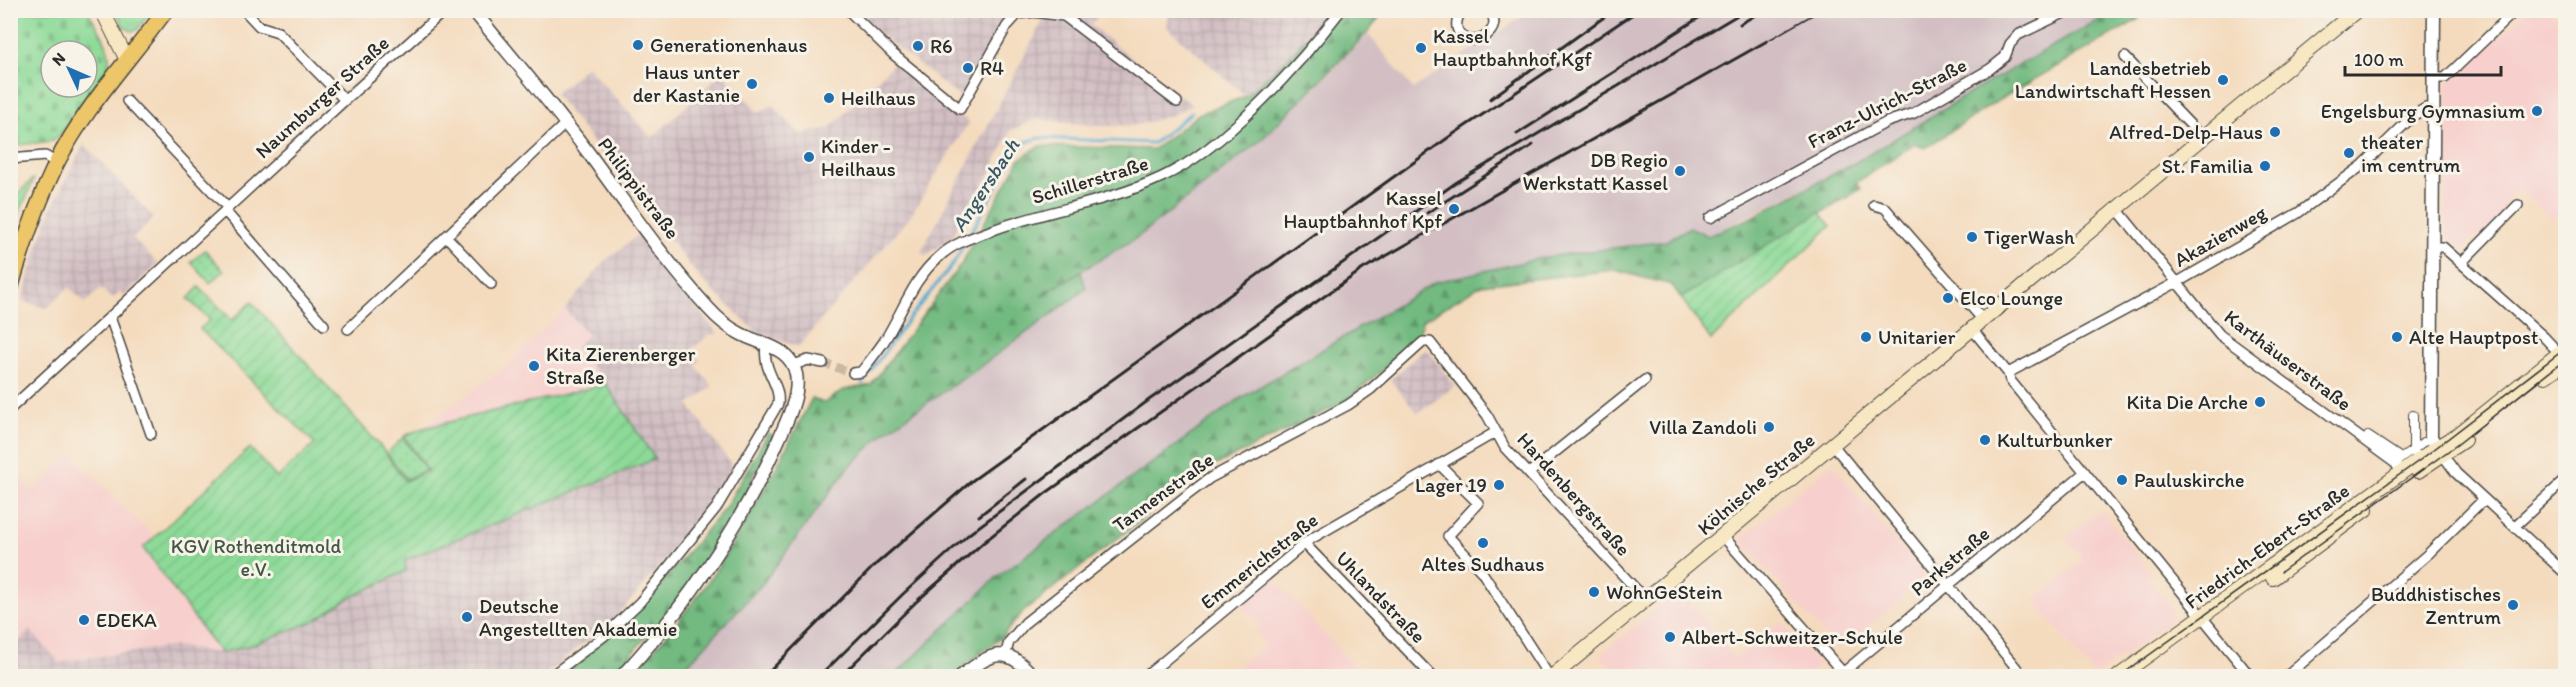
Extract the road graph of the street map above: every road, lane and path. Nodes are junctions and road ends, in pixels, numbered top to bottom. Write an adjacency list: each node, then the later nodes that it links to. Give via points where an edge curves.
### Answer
1 (102, 10): 15 (main road)
2 (166, 10): 15 (main road)
3 (244, 10): 17 (street, via 258,26 278,32)
4 (445, 10): 17 (street, Naumburger Straße)
5 (472, 10): 21 (street, Philippistraße)
6 (848, 10): 19 (street, via 893,54 960,109 1007,26 1018,14 1034,12 1064,15)
7 (1341, 10): 46 (street, Schillerstraße, via 1317,42 1271,90 1188,163 1132,188 960,242 940,255 924,271 883,343 861,372)
8 (1463, 10): 9 (street, via 1457,20 1458,30 1463,37 1476,41 1493,29)
9 (1490, 10)
10 (2070, 10): 29 (street, Franz-Ulrich-Straße, via 2018,35 2005,57 1990,69 1914,113 1887,122)
11 (2357, 10): 22 (main road, Kölnische Straße)
12 (2434, 10): 16 (street)
13 (2516, 10): 16 (street, via 2445,78)
14 (2124, 57): 22 (street)
15 (127, 60): 24 (main road)
16 (2433, 78): 20 (street)
17 (345, 100): 28 (street, Naumburger Straße)
18 (127, 101): 28 (street)
19 (1177, 102)
20 (2433, 109): 31 (street); 33 (street, Akazienweg, via 2426,108 2414,115 2363,165 2298,213)
21 (565, 124): 30 (street); 42 (street, Philippistraße, via 709,308 735,331)
22 (2202, 138): 27 (main road, Kölnische Straße)
23 (10, 159): 24 (street, via 45,156)
24 (57, 163): 35 (main road, via 35,213)
25 (1874, 205): 37 (street, via 1885,208)
26 (2518, 205): 32 (street)
27 (2117, 209): 33 (street, Karthäuserstraße); 37 (main road, Kölnische Straße)
28 (226, 210): 36 (street, Naumburger Straße); 38 (street)
29 (1710, 218)
30 (446, 236): 34 (street); 39 (street)
31 (2432, 247): 32 (street, via 2443,247); 56 (street, via 2431,437)
32 (2461, 263): 43 (street)
33 (2176, 282): 47 (street, Akazienweg); 59 (street, Karthäuserstraße, via 2220,334)
34 (491, 284)
35 (10, 289)
36 (110, 317): 49 (street, Naumburger Straße); 52 (street)
37 (1983, 320): 40 (main road, Kölnische Straße)
38 (324, 325)
39 (348, 329)
40 (1972, 329): 47 (street); 55 (main road, Kölnische Straße)
41 (1423, 342): 51 (street, Hardenbergstraße, via 1430,342 1483,405); 71 (street, Tannenstraße, via 1348,405 1210,478 1026,622)
42 (766, 345): 45 (street, Philippistraße, via 785,353); 72 (street, via 766,368 779,393 778,404 725,495 640,602 604,636)
43 (2564, 357): 56 (main road, Friedrich-Ebert-Straße); 56 (main road, Friedrich-Ebert-Straße)
44 (823, 363): 45 (street, via 808,360)
45 (794, 365): 73 (street, via 797,382 792,405 747,506 677,614)
46 (853, 373)
47 (2008, 373): 60 (street)
48 (1645, 380): 61 (street)
49 (10, 410)
50 (2413, 415): 57 (street)
51 (1496, 432): 58 (street, Emmerichstraße); 61 (street, Hardenbergstraße, via 1505,448)
52 (152, 434)
53 (2368, 436): 59 (street)
54 (2423, 442): 57 (street)
55 (1833, 445): 65 (main road, Kölnische Straße); 68 (street)
56 (2440, 451): 59 (main road, Friedrich-Ebert-Straße); 63 (street, via 2456,473); 70 (main road, Friedrich-Ebert-Straße, via 2344,527)
57 (2415, 453): 59 (street)
58 (1439, 464): 66 (street, Emmerichstraße); 78 (street, via 1478,503 1448,536 1482,572)
59 (2401, 464): 70 (main road, Friedrich-Ebert-Straße)
60 (2085, 472): 68 (street, Parkstraße); 70 (street)
61 (1529, 473): 69 (street, Hardenbergstraße)
62 (2565, 479): 64 (street)
63 (2484, 499): 64 (street); 84 (street, via 2428,554)
64 (2515, 526): 67 (street)
65 (1723, 536): 69 (main road, Kölnische Straße); 79 (street)
66 (1304, 543): 76 (street, Emmerichstraße); 77 (street, Uhlandstraße)
67 (2565, 574)
68 (1949, 586): 79 (street, Parkstraße); 80 (street)
69 (1646, 600): 78 (main road, Kölnische Straße)
70 (2204, 621): 81 (main road, Friedrich-Ebert-Straße); 82 (main road, Friedrich-Ebert-Straße); 83 (street)
71 (999, 656): 74 (street, Tannenstraße); 75 (street, via 1019,661)
72 (551, 676)
73 (622, 676)
74 (961, 676)
75 (1033, 676)
76 (1146, 676)
77 (1432, 676)
78 (1551, 676)
79 (1843, 676)
80 (2023, 676)
81 (2119, 676)
82 (2134, 676)
83 (2250, 676)
84 (2288, 676)

